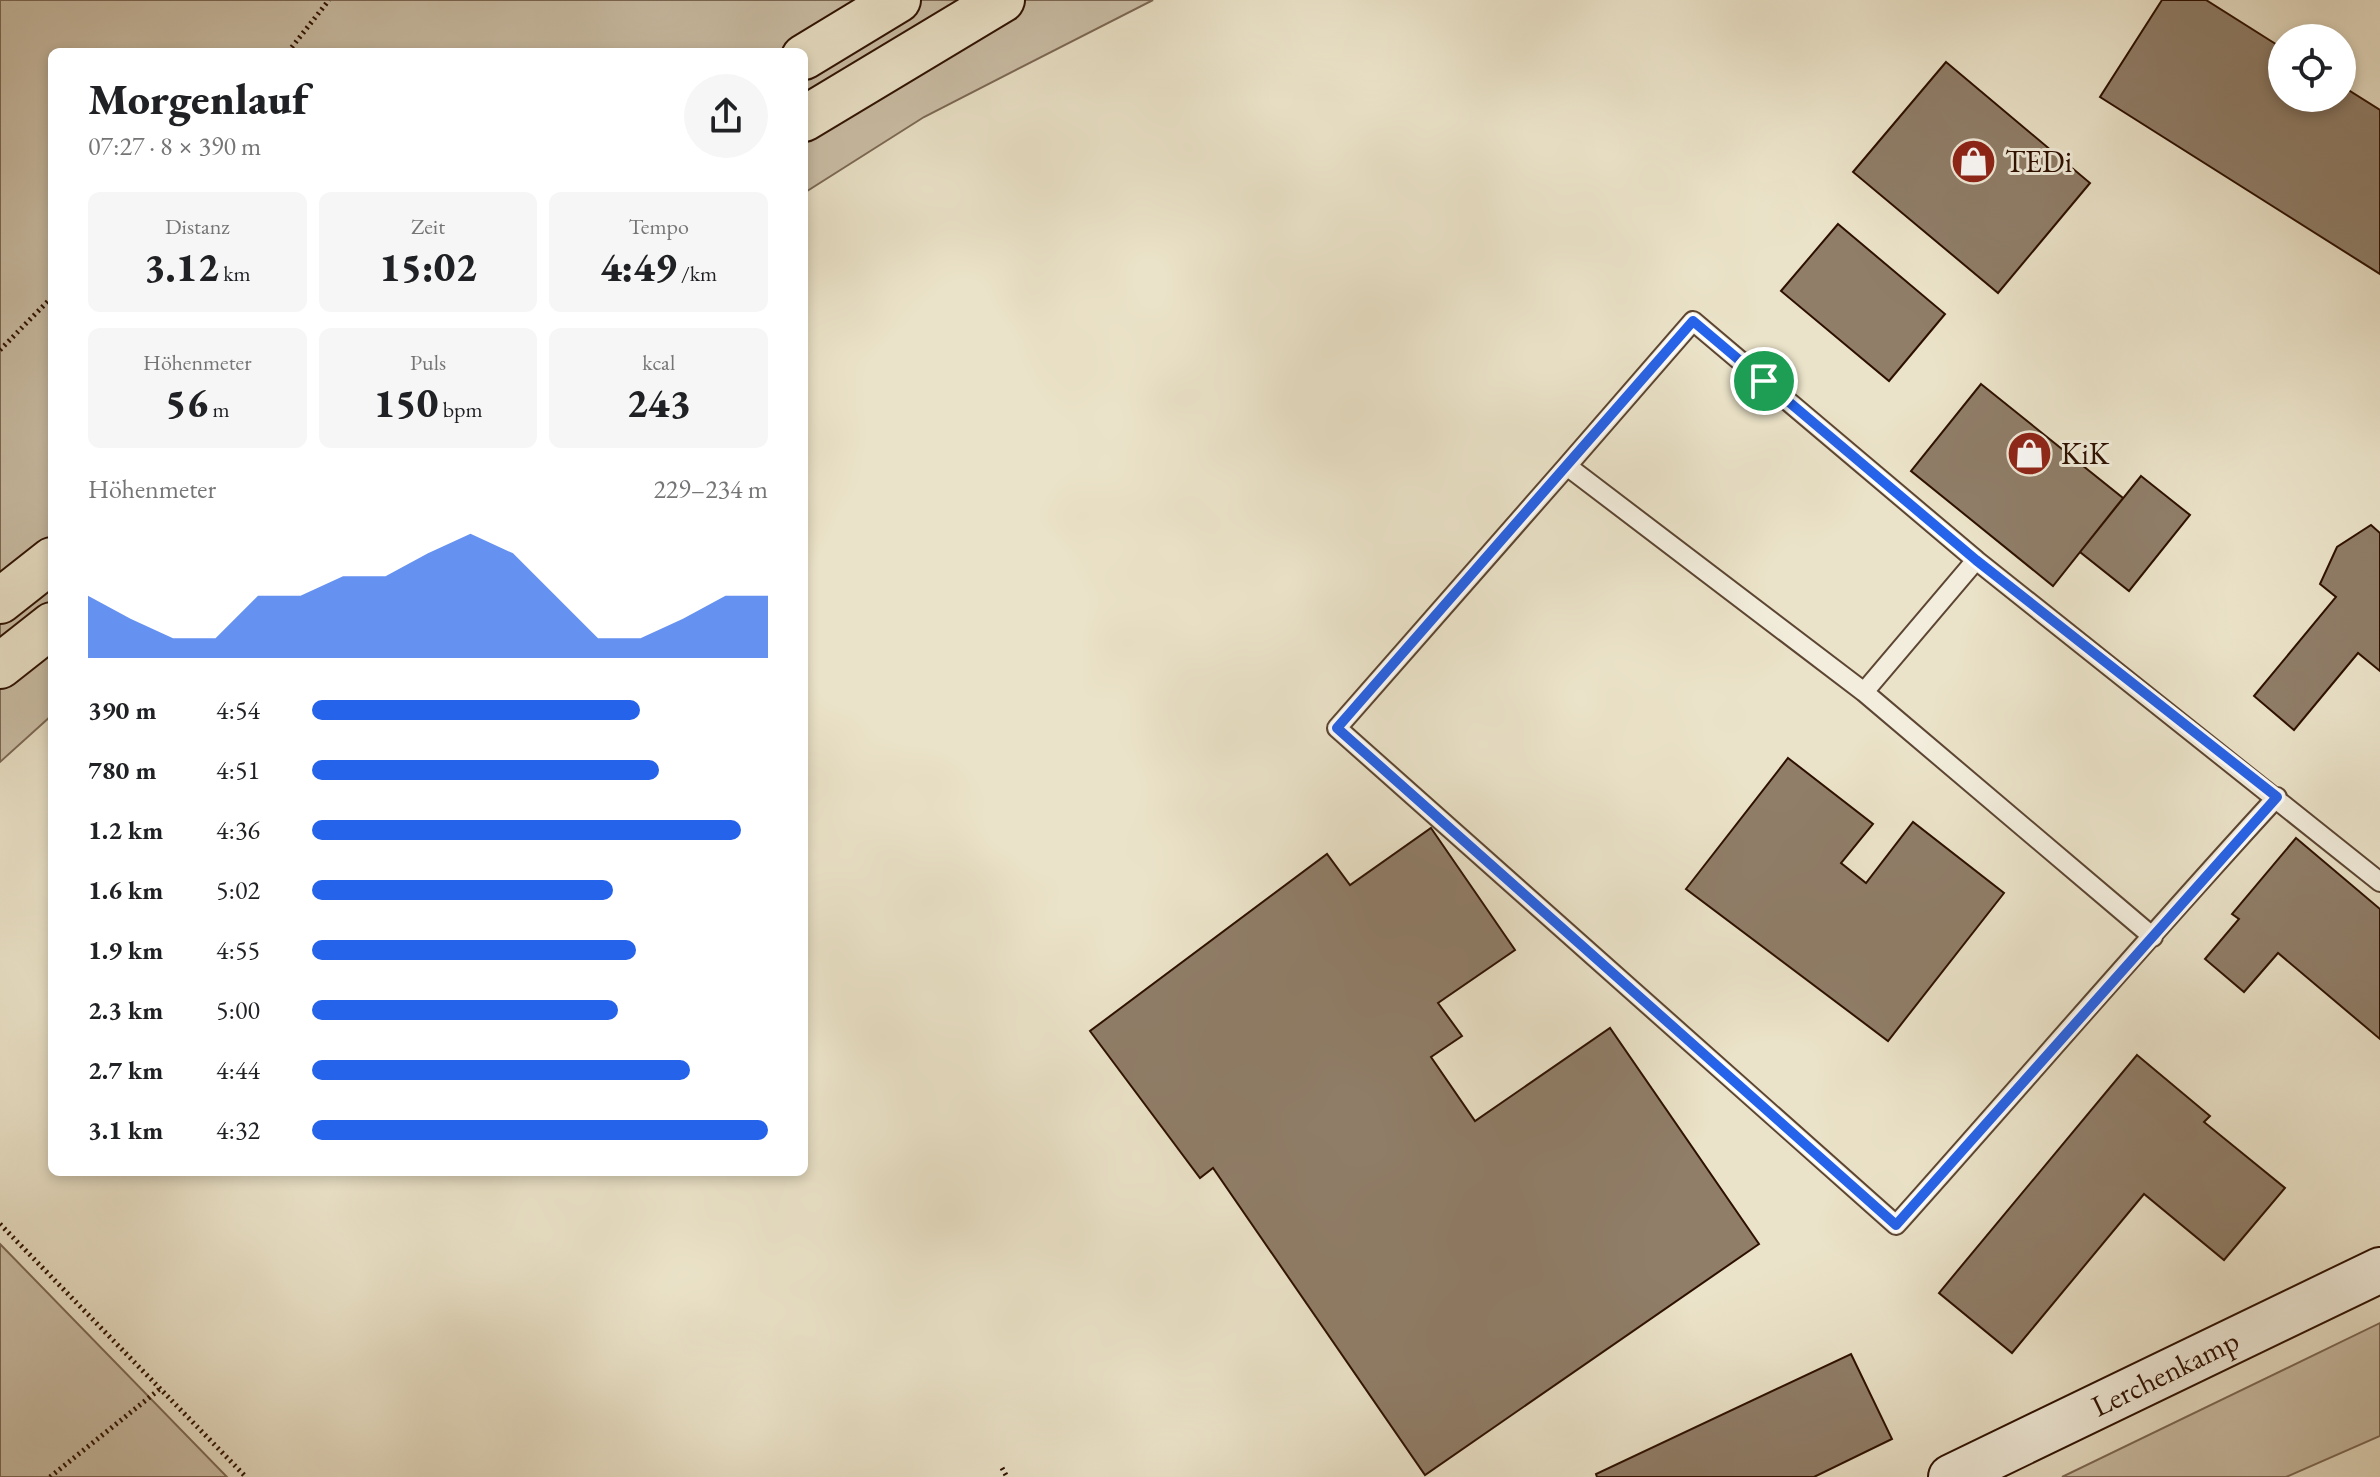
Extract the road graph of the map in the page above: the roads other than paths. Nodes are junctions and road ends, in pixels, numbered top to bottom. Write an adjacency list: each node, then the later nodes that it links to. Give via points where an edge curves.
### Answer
1 (898, 0): 3 (highway)
2 (1002, 0): 4 (highway)
3 (808, 55)
4 (808, 117)
5 (1567, 466): 6 (lane, via 1693,321); 11 (lane); 14 (lane, via 1337,728 1896,1225)
6 (1976, 560): 11 (lane); 12 (lane)
7 (48, 563): 8 (highway)
8 (0, 601)
9 (48, 628): 10 (highway)
10 (0, 666)
11 (1864, 692): 14 (lane)
12 (2277, 797): 13 (lane); 14 (lane)
13 (2380, 882)
14 (2153, 937)
15 (2380, 1270): 16 (street, Lerchenkamp)
16 (1951, 1477)

